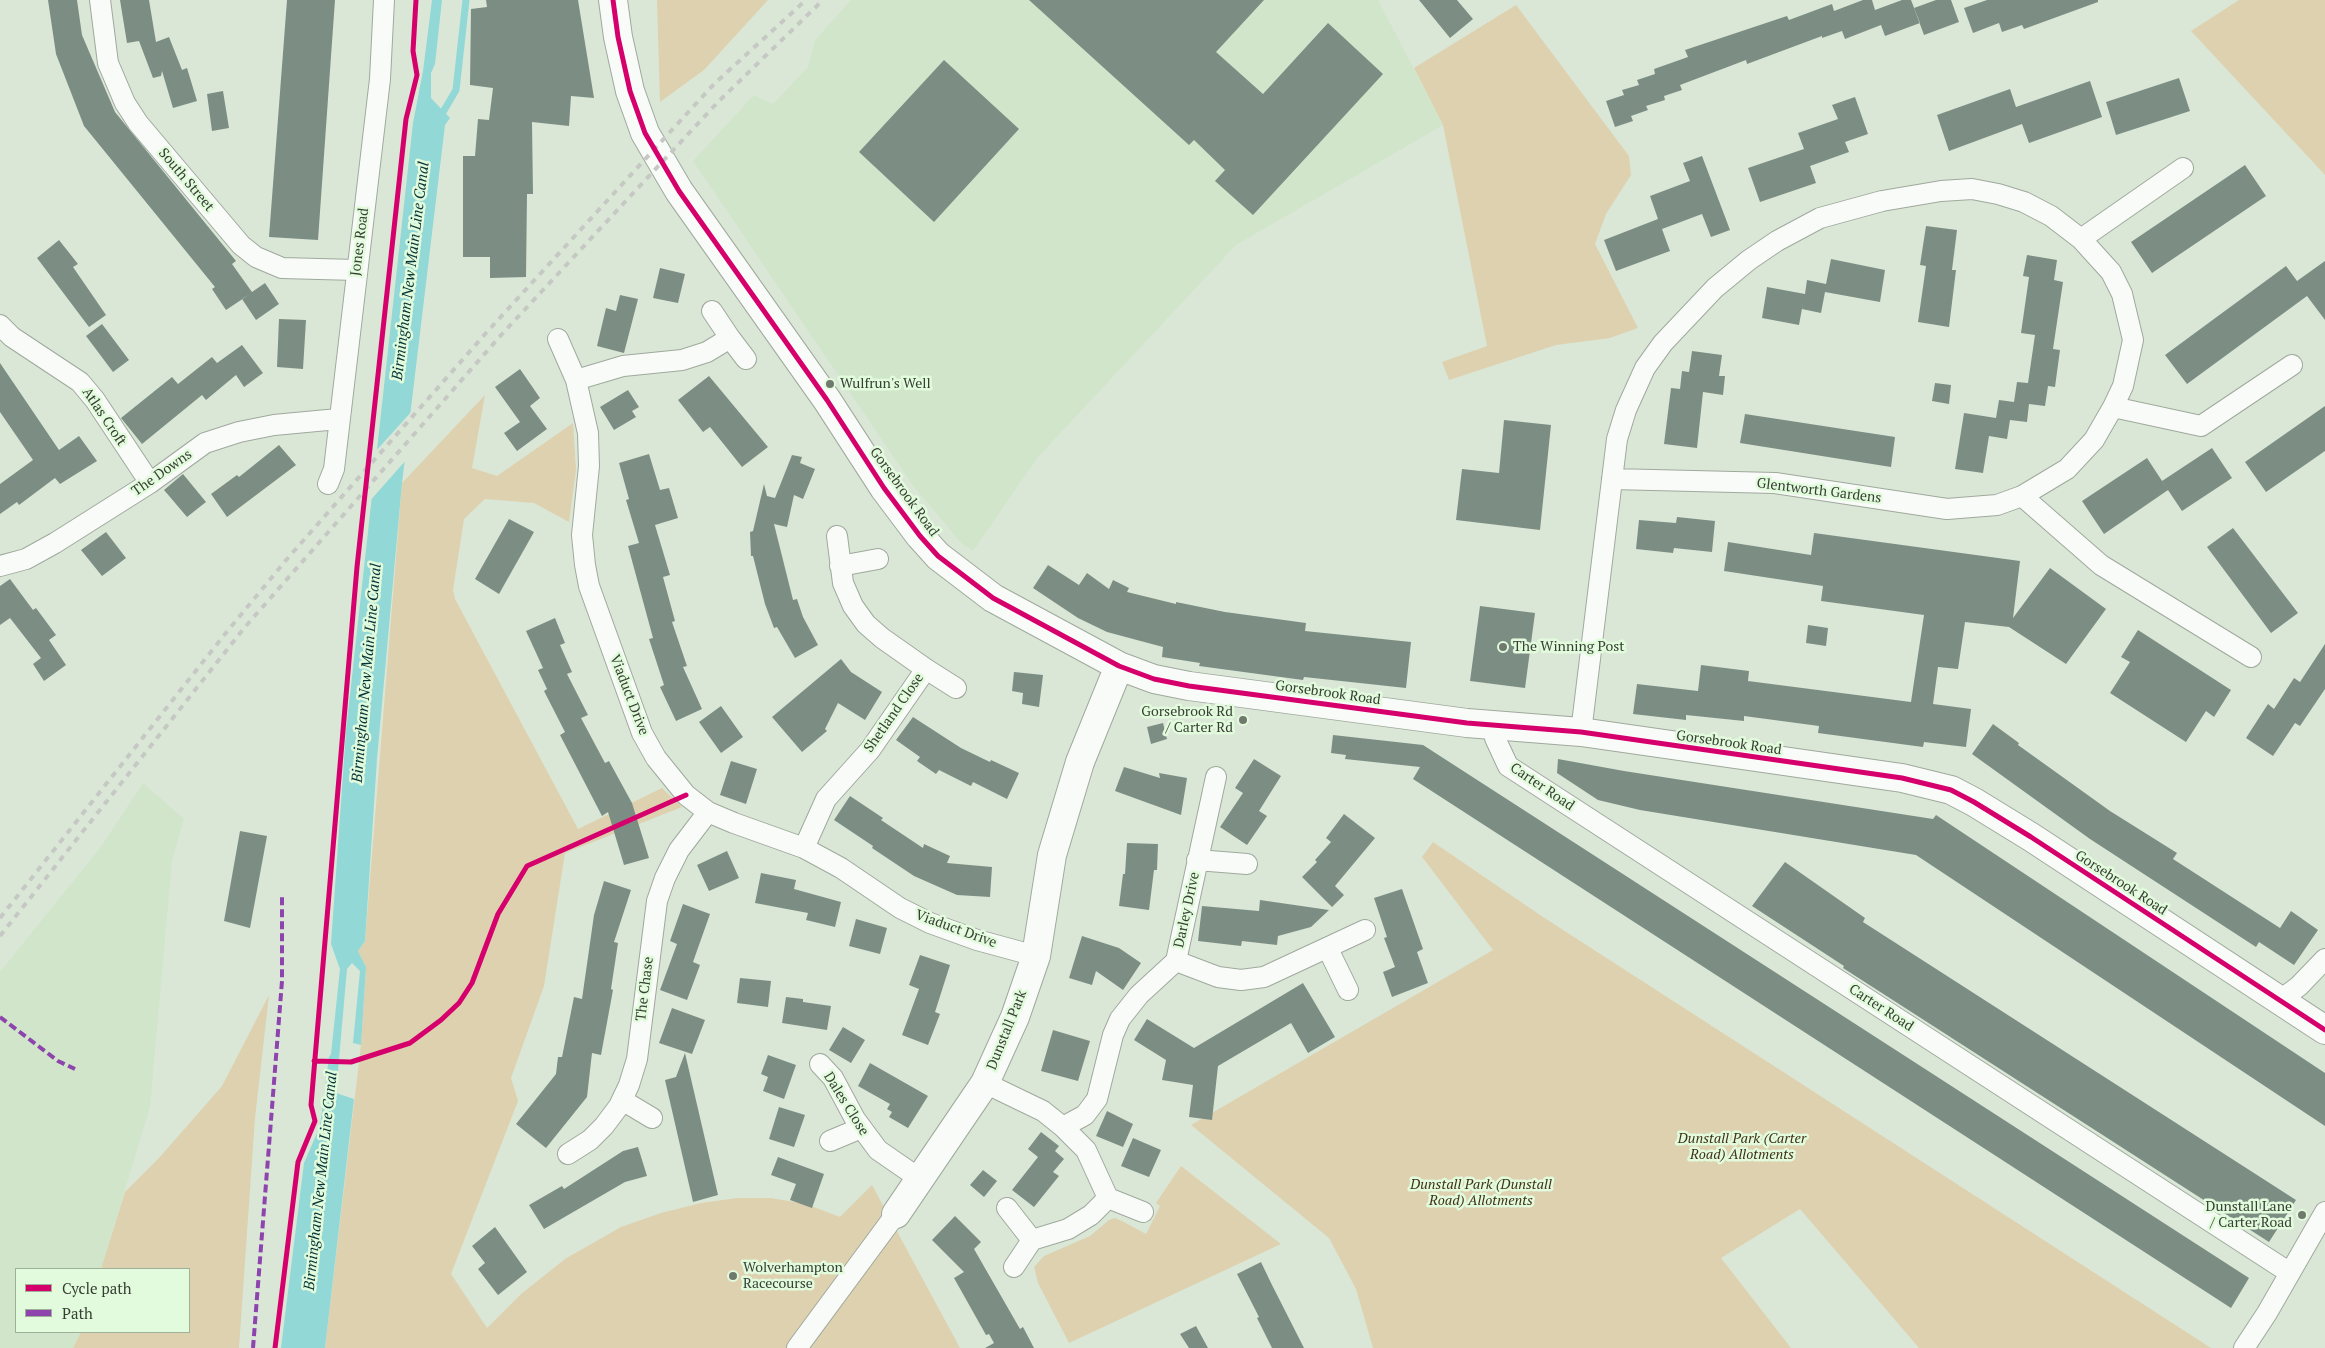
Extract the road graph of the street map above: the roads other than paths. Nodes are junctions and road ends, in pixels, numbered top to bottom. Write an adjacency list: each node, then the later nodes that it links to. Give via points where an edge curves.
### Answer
1 (100, 0): 6 (street, South Street, via 108,62 125,103 138,123 241,245 256,258 282,268)
2 (384, 0): 6 (street, Jones Road, via 380,80)
3 (613, 0): 25 (street, Gorsebrook Road, via 628,82 645,133 679,191 920,536 938,556 993,598)
4 (2183, 168): 5 (street)
5 (2081, 239): 14 (street, Glentworth Gardens, via 2110,272 2122,294 2133,340 2123,386); 16 (street, Glentworth Gardens, via 2051,216 2024,202 1972,189 1882,201 1820,218 1749,260 1715,288 1663,343 1645,368 1626,410 1616,439)
6 (356, 270): 15 (street, Jones Road)
7 (712, 311): 9 (street)
8 (0, 325): 17 (street, Atlas Croft, via 12,337 80,382)
9 (730, 338): 11 (street); 13 (street, via 696,357 622,366)
10 (558, 339): 13 (street, Viaduct Drive)
11 (746, 359)
12 (2292, 365): 14 (street, via 2201,426)
13 (576, 380): 31 (street, Viaduct Drive, via 588,433 589,466 582,535 589,586 642,733 656,758 686,794)
14 (2113, 408): 19 (street, Glentworth Gardens, via 2094,440 2067,469)
15 (338, 419): 17 (street, The Downs, via 274,425 205,443); 18 (street, Jones Road, via 334,469)
16 (1612, 479): 19 (street, Glentworth Gardens, via 1775,483 1947,509 1997,505); 29 (street, Glentworth Gardens)
17 (150, 484): 22 (street, The Downs, via 26,559)
18 (328, 484)
19 (2022, 496): 24 (street, via 2101,565)
20 (837, 536): 23 (street, Shetland Close)
21 (878, 559): 23 (street)
22 (0, 566)
23 (840, 566): 26 (street, Shetland Close, via 853,606 866,624)
24 (2251, 657)
25 (1119, 666): 28 (street, Gorsebrook Road, via 1189,686); 37 (street, Dunstall Park, via 1080,762 1052,855)
26 (926, 669): 27 (street); 32 (street, Shetland Close, via 870,750 826,799)
27 (956, 688)
28 (1494, 726): 29 (street, Gorsebrook Road); 59 (street, Carter Road, via 1495,738 1508,766)
29 (1581, 732): 41 (street, Gorsebrook Road, via 1902,778 1950,790 2031,837)
30 (1216, 777): 33 (street, Darley Drive)
31 (708, 812): 32 (street, Viaduct Drive); 45 (street, The Chase, via 679,850 657,901 637,1059)
32 (804, 848): 37 (street, Viaduct Drive, via 930,923)
33 (1197, 860): 34 (street, Darley Drive); 39 (street, Darley Drive)
34 (1247, 864)
35 (1365, 930): 36 (street, Darley Drive)
36 (1328, 949): 39 (street, Darley Drive, via 1264,977 1241,980 1218,977); 40 (street)
37 (1036, 956): 44 (street, Dunstall Park)
38 (2325, 958): 41 (street, via 2300,986)
39 (1176, 961): 47 (street, Darley Drive, via 1139,995 1120,1019 1097,1099 1085,1115)
40 (1348, 990)
41 (2279, 1001): 42 (street, Gorsebrook Road)
42 (2325, 1030)
43 (820, 1064): 48 (street, Dales Close, via 843,1094)
44 (985, 1083): 47 (street, via 1043,1110); 51 (street, Dunstall Park)
45 (622, 1100): 46 (street); 50 (street, The Chase, via 590,1140)
46 (652, 1118)
47 (1063, 1127): 52 (street, via 1086,1150)
48 (861, 1128): 49 (street); 51 (street, Dales Close, via 878,1150)
49 (830, 1141)
50 (568, 1154)
51 (920, 1179): 56 (street, Dunstall Park)
52 (1108, 1198): 54 (street); 57 (street, via 1092,1215 1068,1228)
53 (1008, 1208): 57 (street)
54 (1143, 1212)
55 (2325, 1212): 59 (street)
56 (896, 1214): 60 (street, Dunstall Park)
57 (1032, 1240): 58 (street)
58 (1014, 1267)
59 (2290, 1273): 61 (street)
60 (798, 1348)
61 (2244, 1348)

